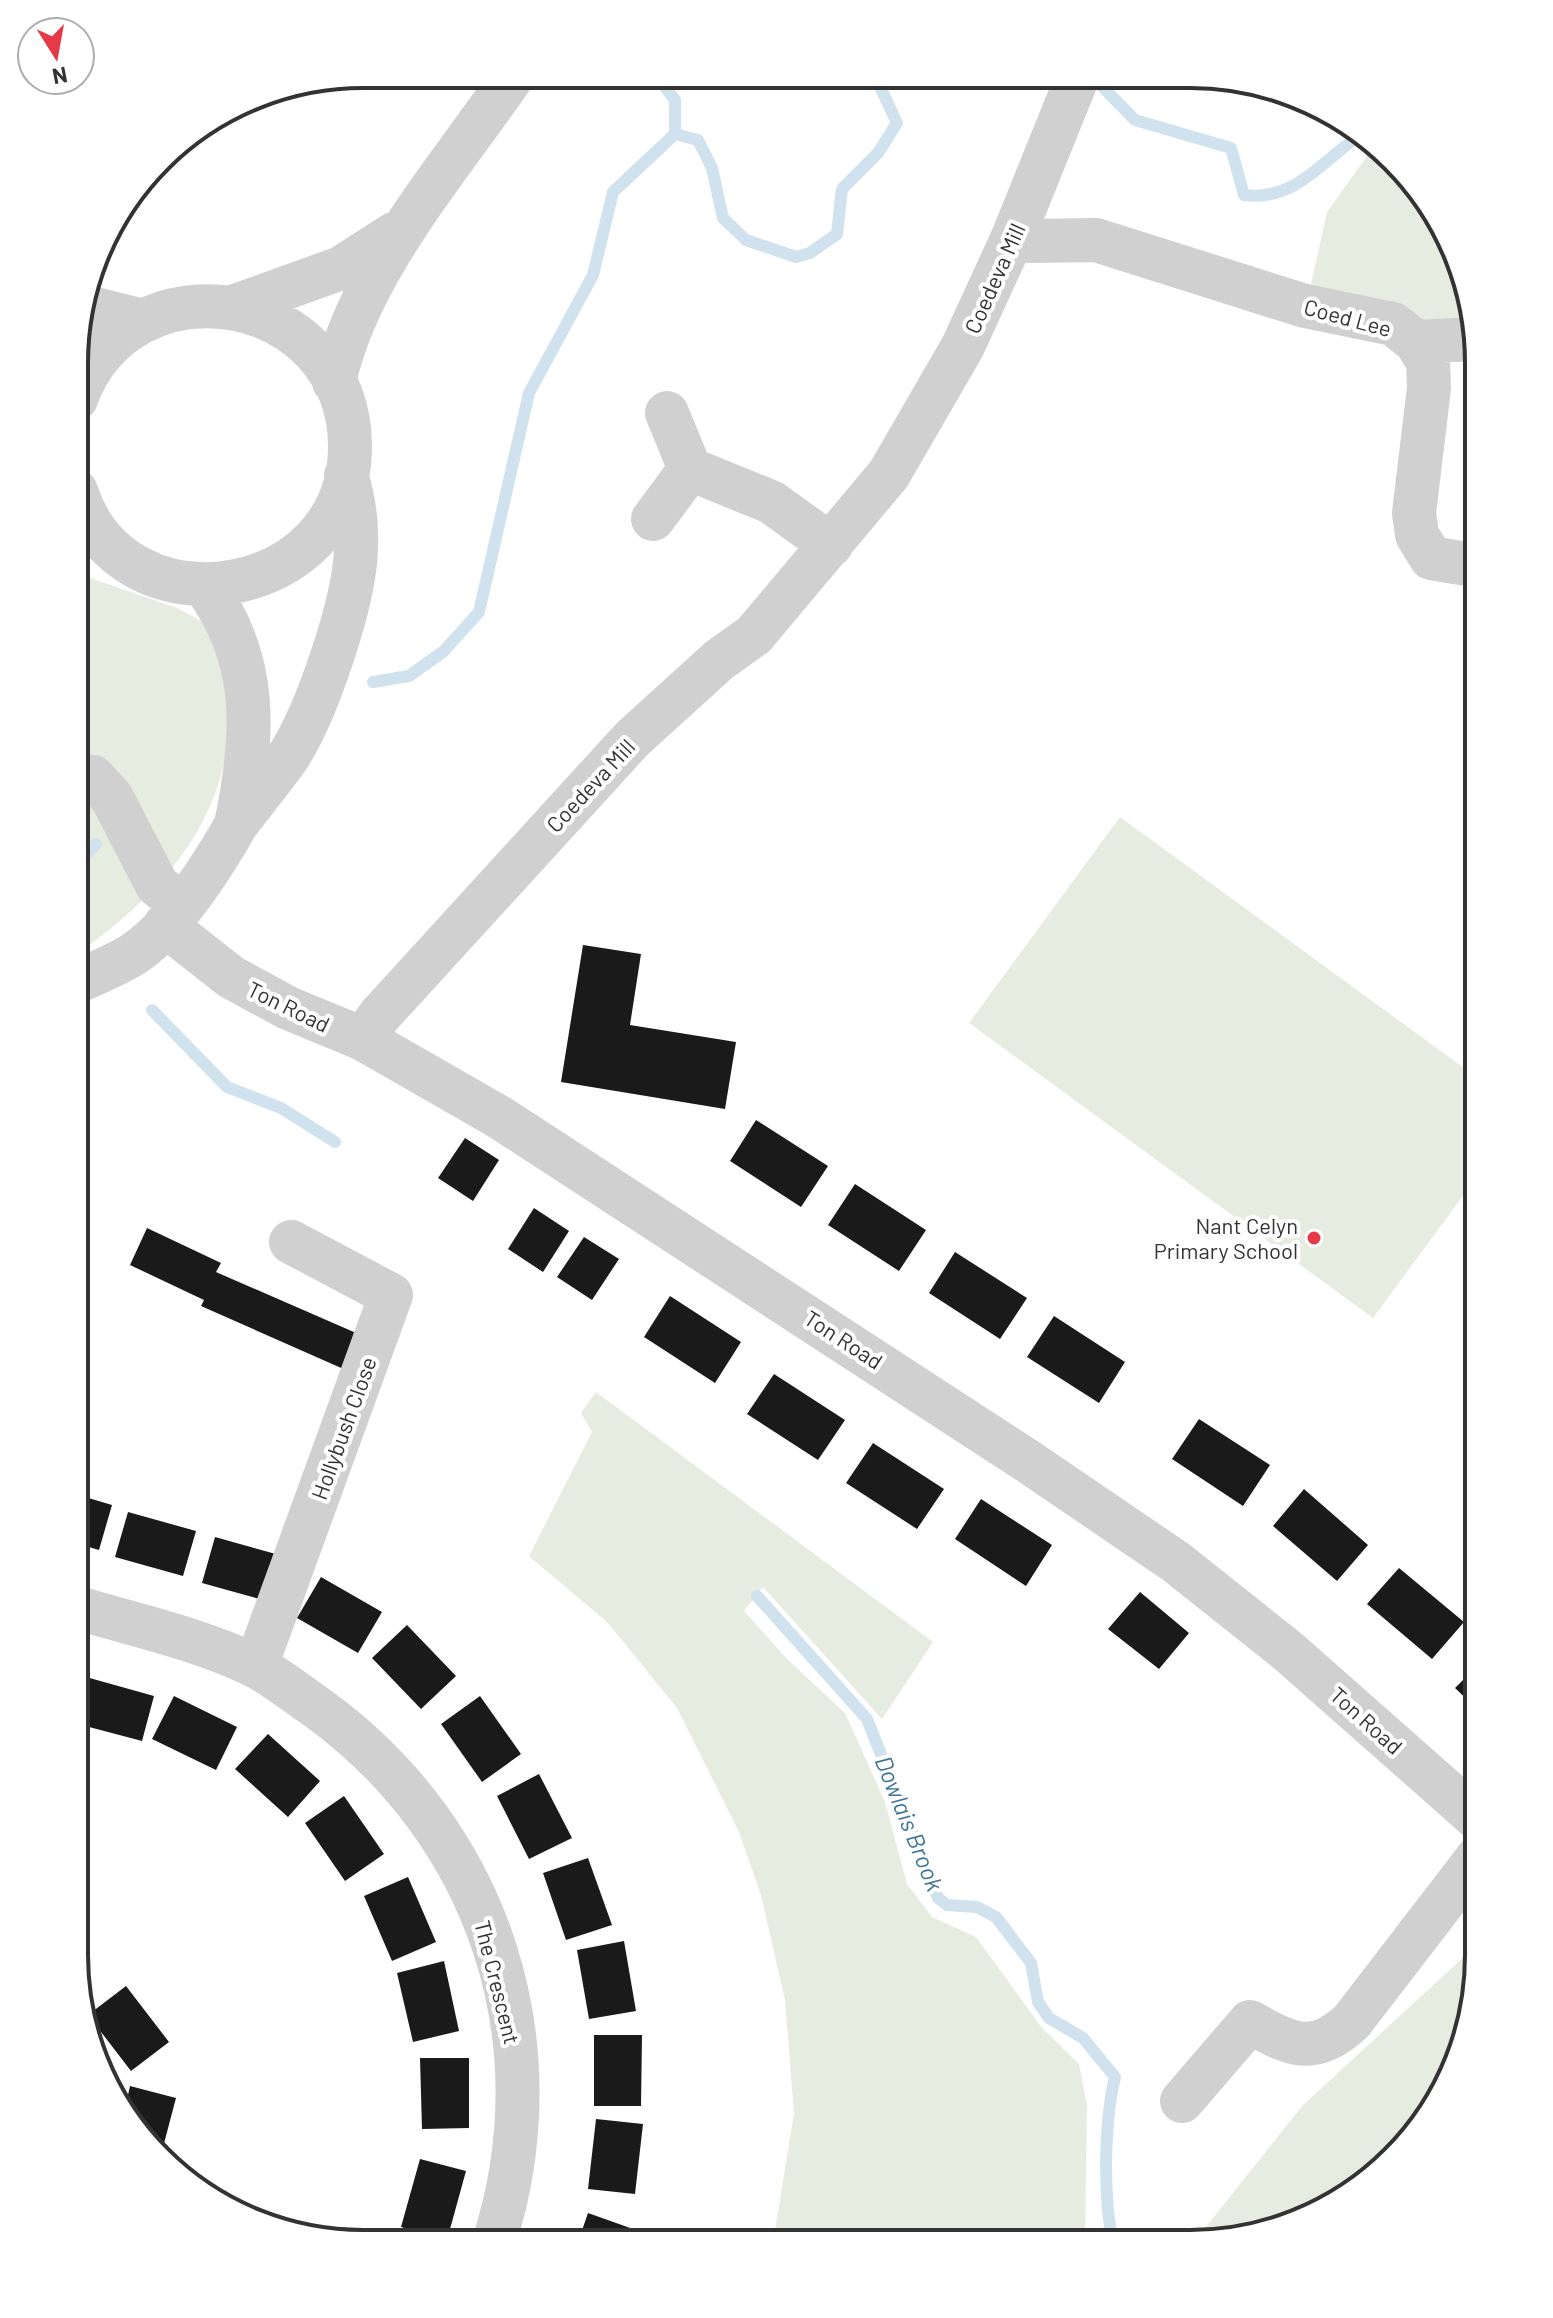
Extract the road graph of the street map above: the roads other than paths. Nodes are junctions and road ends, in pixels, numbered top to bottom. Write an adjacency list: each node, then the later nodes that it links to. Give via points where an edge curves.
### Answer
1 (1074, 88): 4 (street, Coedeva Mill)
2 (504, 89): 3 (street)
3 (411, 220): 5 (street, via 341,268); 11 (street, via 360,304)
4 (1013, 237): 9 (street, Coed Lee, via 1096,240 1305,306 1393,324); 17 (street, Coedeva Mill, via 963,346 897,461)
5 (233, 307): 7 (street, via 195,305); 11 (street, via 280,324 304,341)
6 (94, 309): 7 (street)
7 (144, 321): 10 (street, via 116,340)
8 (1463, 340): 9 (street)
9 (1416, 342): 20 (street, Coed Lee, via 1428,362 1429,388 1414,513 1417,535 1431,558)
10 (88, 376)
11 (334, 382): 14 (street, via 347,417)
12 (667, 413): 13 (street)
13 (690, 469): 16 (street); 17 (street, via 771,502)
14 (346, 475): 21 (street, via 337,504 302,551 251,580); 23 (street, via 354,499 357,550 344,613 318,695 289,755)
15 (88, 515): 19 (street)
16 (653, 519)
17 (831, 545): 26 (street, Coedeva Mill, via 754,635 632,739)
18 (88, 554): 19 (street)
19 (122, 555): 21 (street, via 164,578)
20 (1465, 564)
21 (204, 585): 23 (street, via 227,616 245,680 249,743)
22 (88, 777): 24 (street, Ton Road, via 112,798)
23 (236, 825): 24 (street, via 213,865)
24 (173, 915): 25 (street, via 133,955); 26 (street, Ton Road, via 231,977)
25 (88, 976)
26 (363, 1039): 30 (street, Ton Road, via 499,1117 711,1252 1176,1562 1289,1652)
27 (291, 1242): 29 (street, Hollybush Close, via 391,1295)
28 (88, 1611): 29 (street, The Crescent)
29 (256, 1666): 33 (street, The Crescent, via 349,1731 412,1795 465,1876 481,1913 512,2017 519,2078 518,2143)
30 (1464, 1807)
31 (1464, 1875): 32 (street, via 1338,2034 1300,2046 1250,2022)
32 (1182, 2101)
33 (497, 2230)

